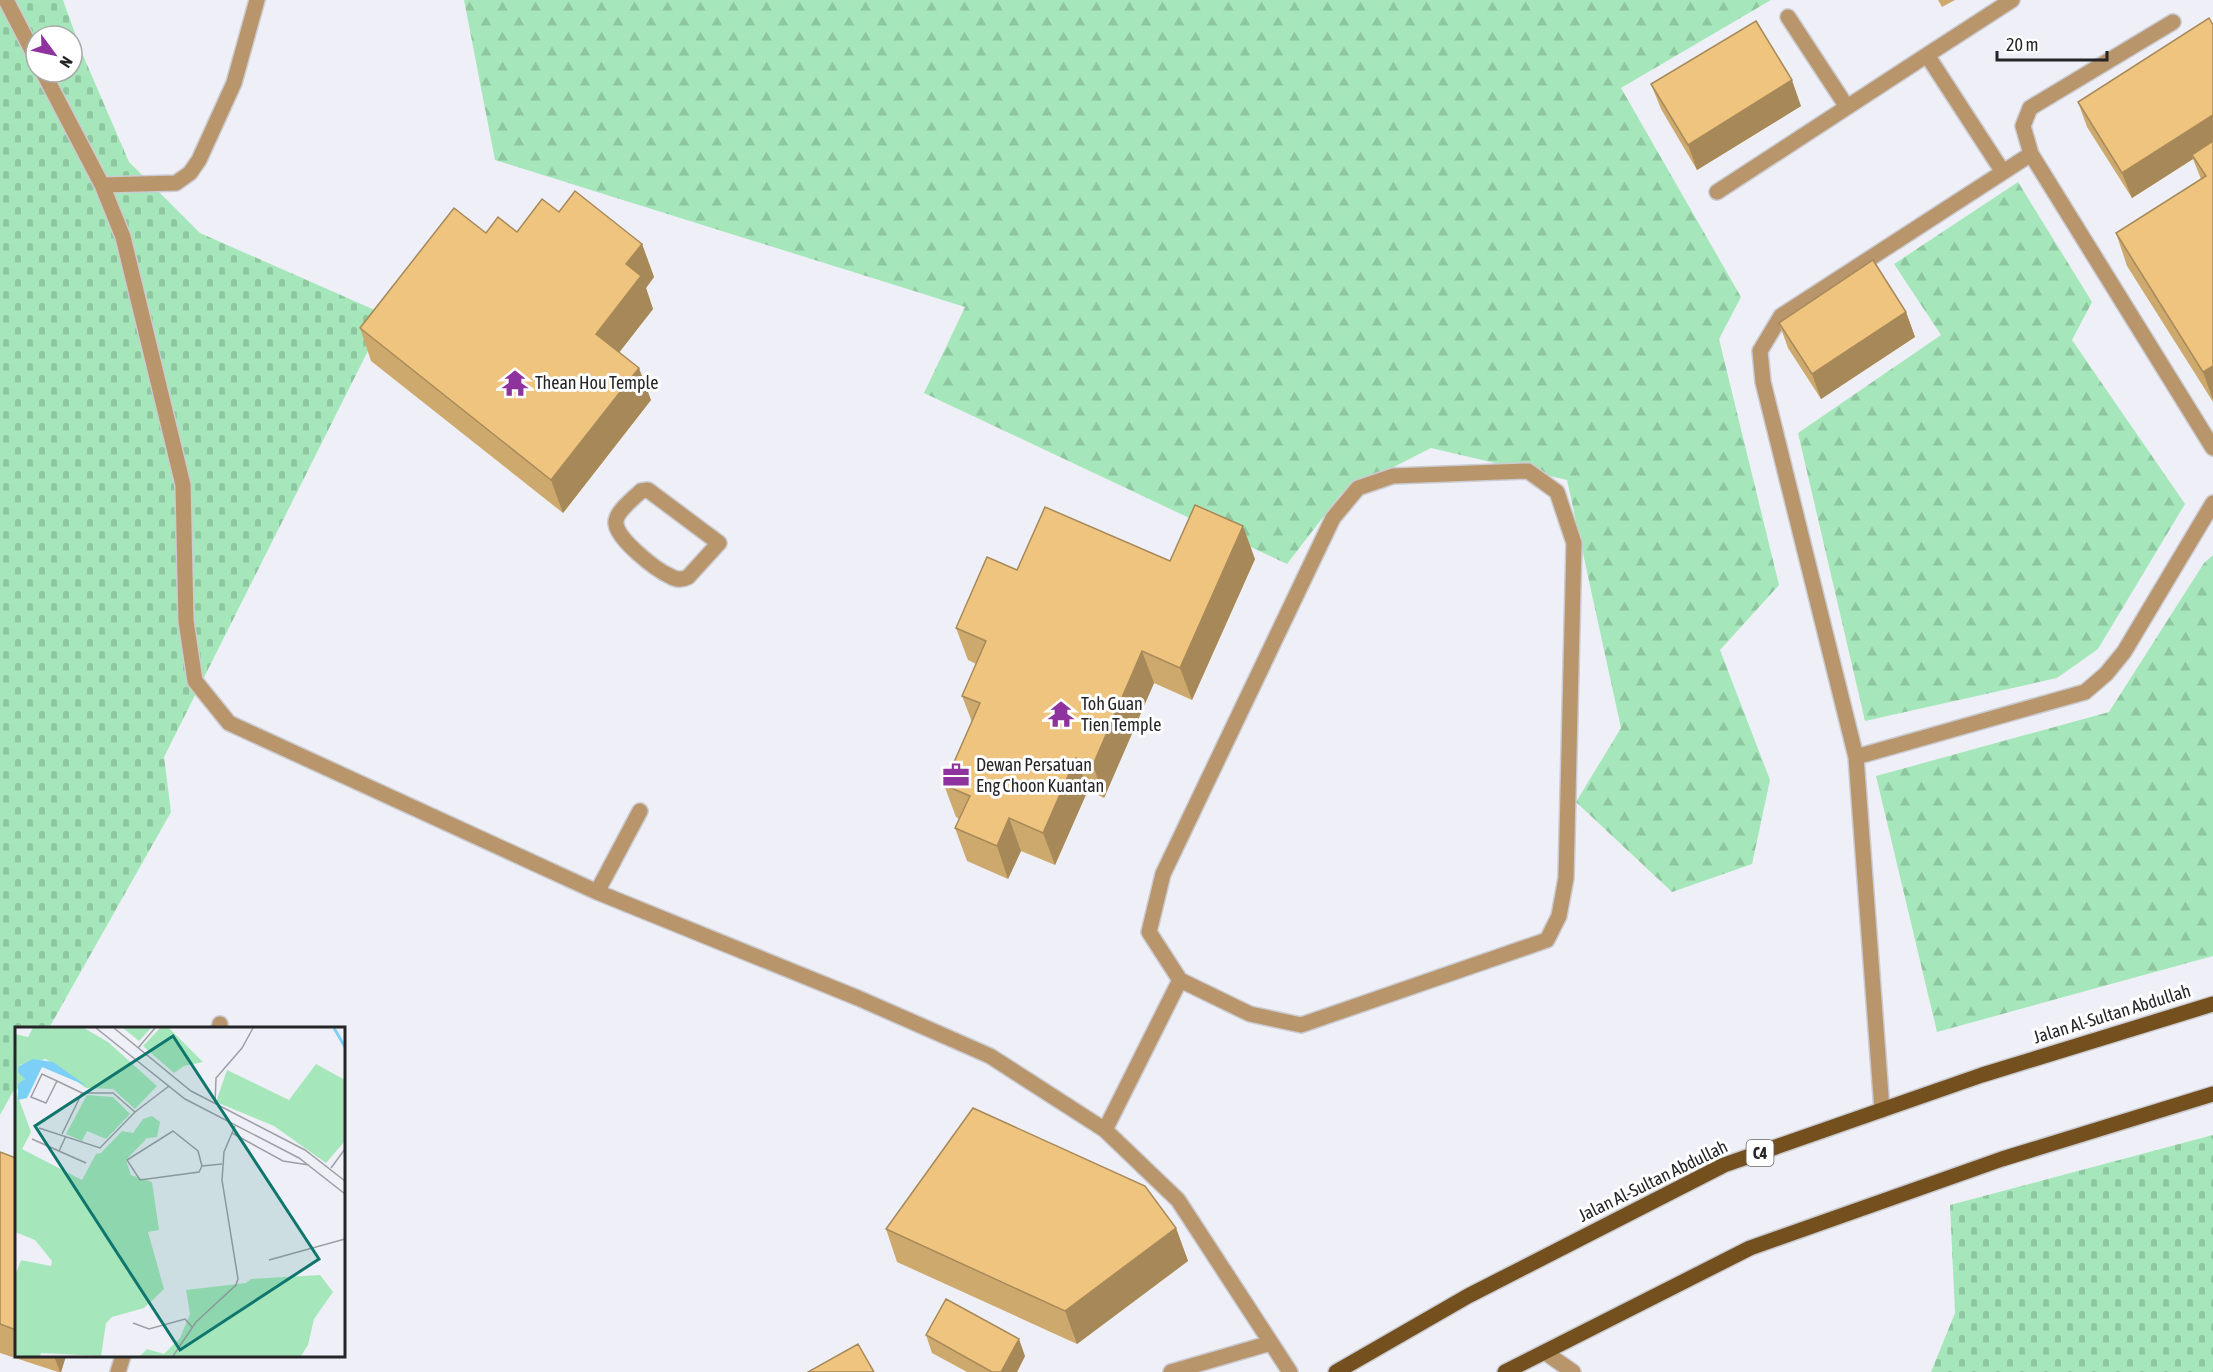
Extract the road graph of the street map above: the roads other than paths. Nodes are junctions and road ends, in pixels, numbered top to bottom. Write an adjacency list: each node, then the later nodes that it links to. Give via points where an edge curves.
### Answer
1 (6, 0): 6 (lane)
2 (257, 0): 12 (lane, via 234,83 190,173 176,183)
3 (2012, 0): 7 (lane)
4 (1788, 17): 9 (lane)
5 (2173, 22): 10 (lane, via 2030,108 2023,126)
6 (24, 35)
7 (1927, 55): 9 (lane); 11 (lane)
8 (49, 84): 12 (lane)
9 (1847, 107): 13 (lane)
10 (2031, 154): 11 (lane); 14 (lane)
11 (2003, 172): 17 (lane, via 1781,316 1760,351 1763,382)
12 (102, 185): 19 (lane, via 123,237 183,485 186,621 195,681 229,723)
13 (1717, 192)
14 (2213, 448)
15 (2213, 503): 17 (lane, via 2124,652 2085,692)
16 (719, 543): 16 (lane, via 682,580 644,558 622,537 615,525 616,517 641,491 648,490)
17 (1856, 757): 23 (lane)
18 (640, 812): 19 (lane)
19 (597, 892): 24 (lane, via 990,1056)
20 (1180, 980): 20 (lane, via 1149,932 1163,874 1333,518 1358,488 1393,476 1528,471 1557,492 1574,543 1566,878 1559,916 1547,940 1301,1025 1250,1014); 24 (lane)
21 (2213, 1004): 23 (main road, Jalan Al-Sultan Abdullah / C4)
22 (2213, 1094): 26 (main road, via 2002,1159 1750,1248)
23 (1881, 1110): 31 (main road, Jalan Al-Sultan Abdullah / C4, via 1724,1166 1468,1296)
24 (1105, 1130): 25 (lane, via 1178,1200)
25 (1271, 1343): 29 (lane); 30 (lane)
26 (1546, 1353): 32 (main road); 33 (lane)
27 (123, 1357): 28 (lane)
28 (118, 1372)
29 (1171, 1372)
30 (1290, 1372)
31 (1336, 1372)
32 (1505, 1372)
33 (1573, 1372)

